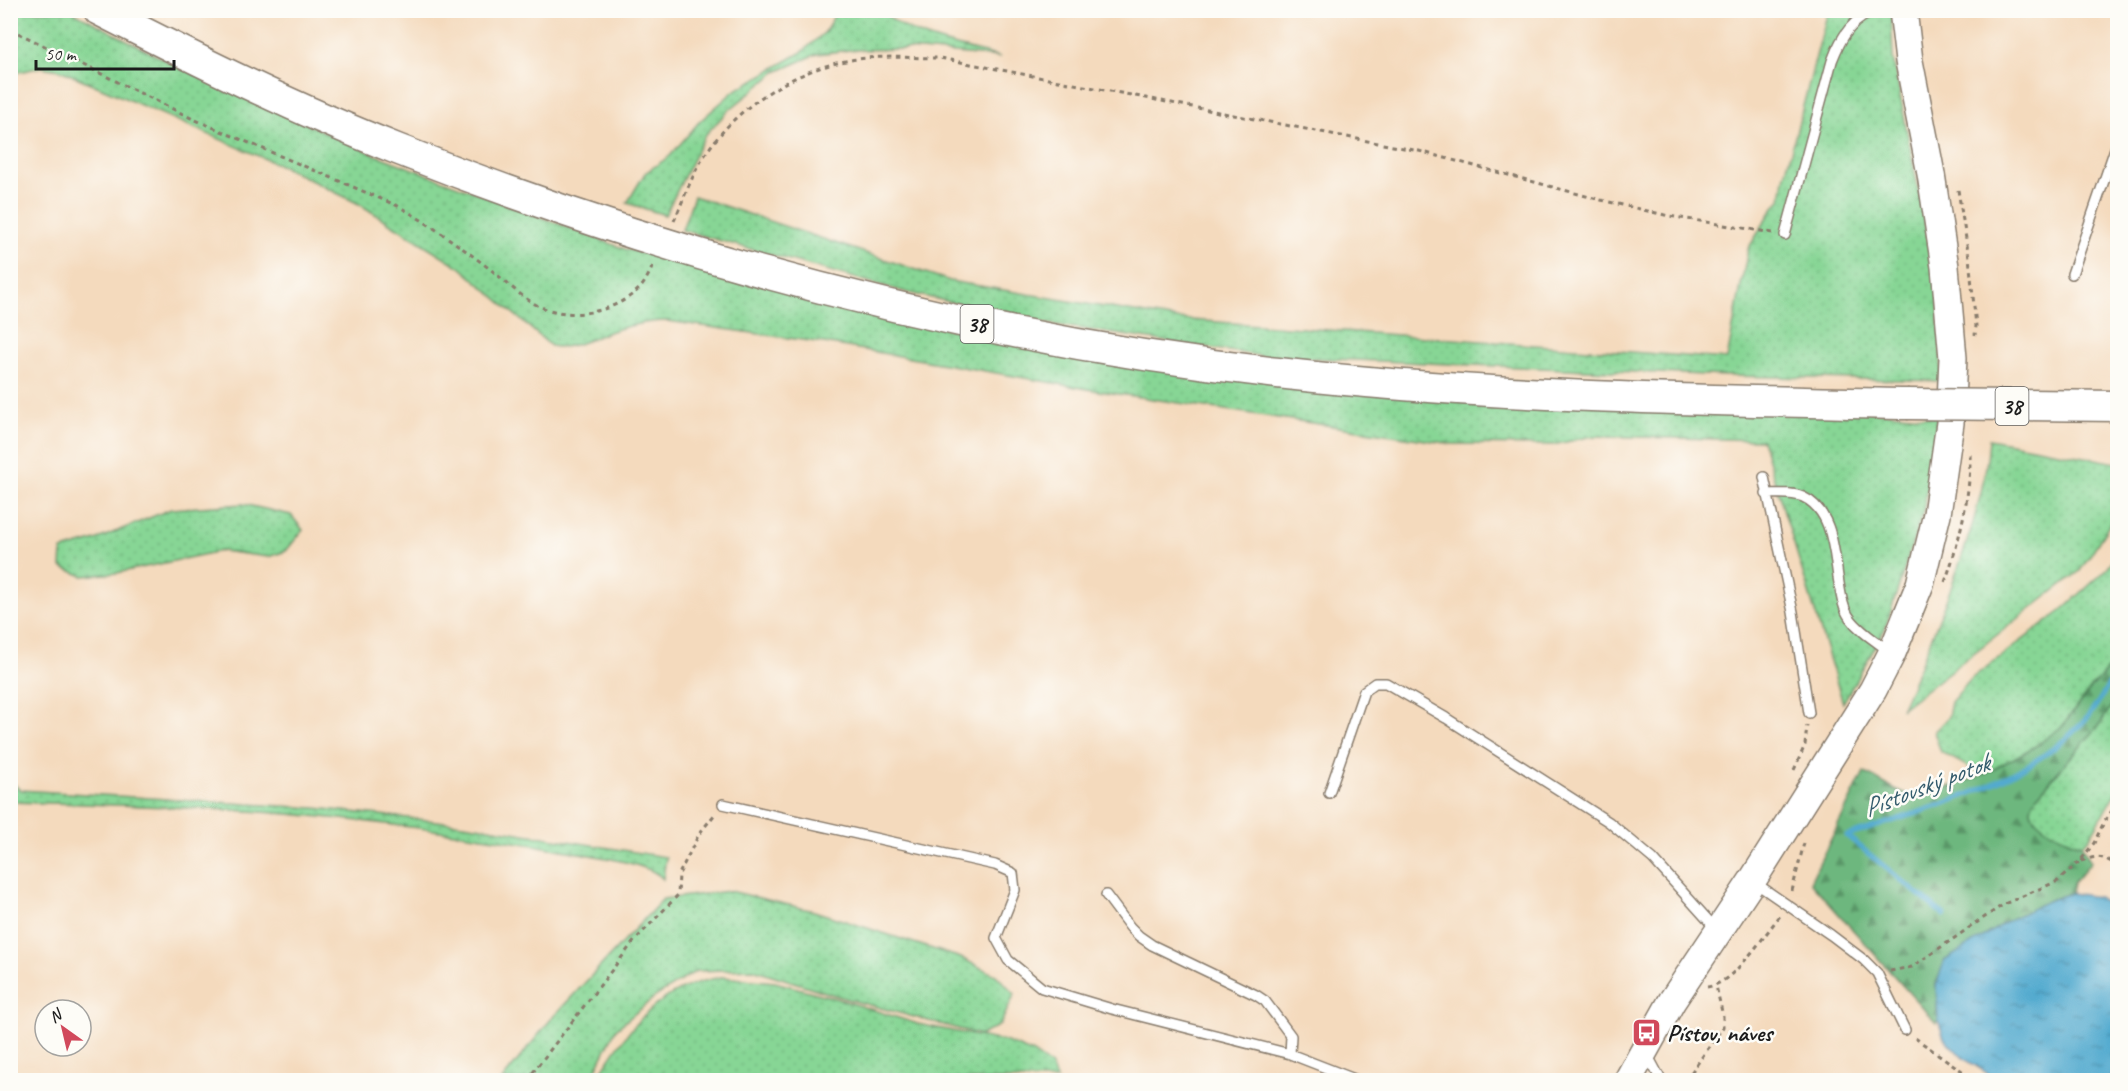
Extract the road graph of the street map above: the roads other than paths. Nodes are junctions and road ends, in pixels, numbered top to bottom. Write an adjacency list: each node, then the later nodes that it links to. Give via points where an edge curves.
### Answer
1 (99, 10): 7 (main road, 38, bridge, via 274,96 501,189 780,278 1037,336 1168,359 1453,390 1673,400)
2 (1880, 10): 5 (lane, via 1854,23 1841,38)
3 (1903, 10): 10 (street, via 1945,267 1953,358 1950,423 1937,514 1920,584)
4 (2118, 140): 6 (lane)
5 (1785, 235)
6 (2072, 274)
7 (2118, 406)
8 (1764, 477): 9 (lane)
9 (1766, 494): 10 (lane, via 1791,494 1819,509 1830,533 1849,617); 11 (lane, via 1793,612)
10 (1892, 653): 14 (street, via 1873,690)
11 (1809, 713)
12 (1329, 793): 16 (lane, via 1364,691 1375,683 1386,683 1609,822 1653,859)
13 (723, 804): 19 (lane, via 995,865 1013,873 1015,890 996,938 1008,960 1042,988)
14 (1752, 880): 16 (street); 17 (lane, via 1864,960 1877,973)
15 (1106, 895): 19 (lane, via 1139,936 1152,945 1264,1001 1291,1036)
16 (1718, 931): 18 (street)
17 (1905, 1030)
18 (1646, 1047): 21 (street); 22 (lane)
19 (1290, 1054): 20 (lane)
20 (1357, 1080)
21 (1628, 1080)
22 (1660, 1080)

